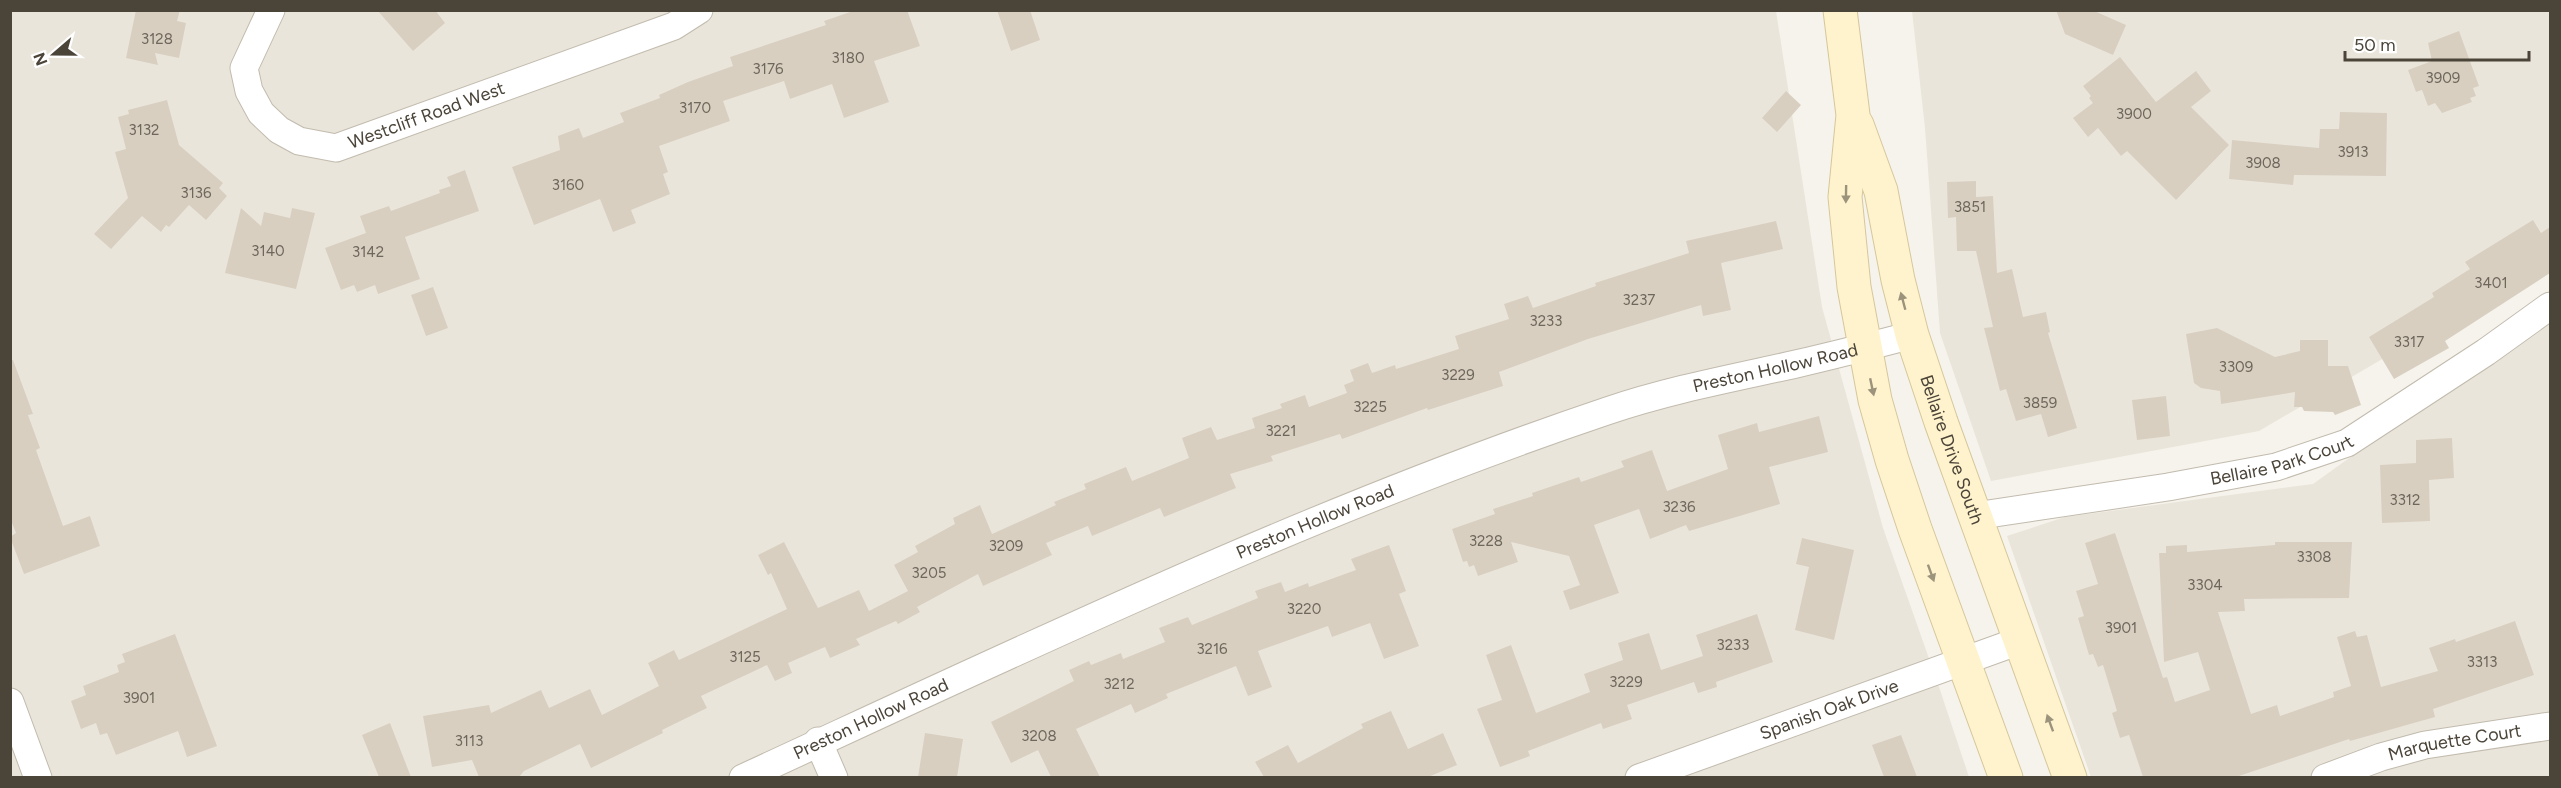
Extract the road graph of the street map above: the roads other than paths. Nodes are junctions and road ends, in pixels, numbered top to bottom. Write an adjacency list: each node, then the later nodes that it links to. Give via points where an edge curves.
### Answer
1 (271, 10): 2 (street, Westcliff Road West, via 244,68 249,91 261,113 279,130 299,141 336,147 674,26)
2 (699, 10)
3 (1840, 10): 4 (main road, Bellaire Drive South)
4 (1853, 115): 6 (main road, Bellaire Drive South, one-way to 4, via 1881,191); 7 (main road, Bellaire Drive South, one-way to 7, via 1845,197)
5 (2550, 306): 8 (street, Bellaire Park Court, via 2347,443 2276,467)
6 (1912, 335): 7 (street, Preston Hollow Road); 8 (main road, Bellaire Drive South)
7 (1864, 348): 10 (main road, Bellaire Drive South, one-way to 10, via 1892,460); 13 (street, Preston Hollow Road, via 1710,382 1610,410 1436,471 1082,622)
8 (1975, 516): 9 (main road, Bellaire Drive South)
9 (2019, 641): 10 (street, Spanish Oak Drive); 19 (main road, Bellaire Drive South, one-way to 9)
10 (1963, 661): 17 (street, Spanish Oak Drive); 18 (main road, Bellaire Drive South)
11 (10, 702): 14 (street)
12 (2550, 726): 20 (street, Marquette Court, via 2425,745)
13 (818, 741): 15 (street, Preston Hollow Road); 16 (street)
14 (38, 777)
15 (743, 777)
16 (834, 777)
17 (1639, 777)
18 (2006, 777)
19 (2070, 777)
20 (2325, 777)

